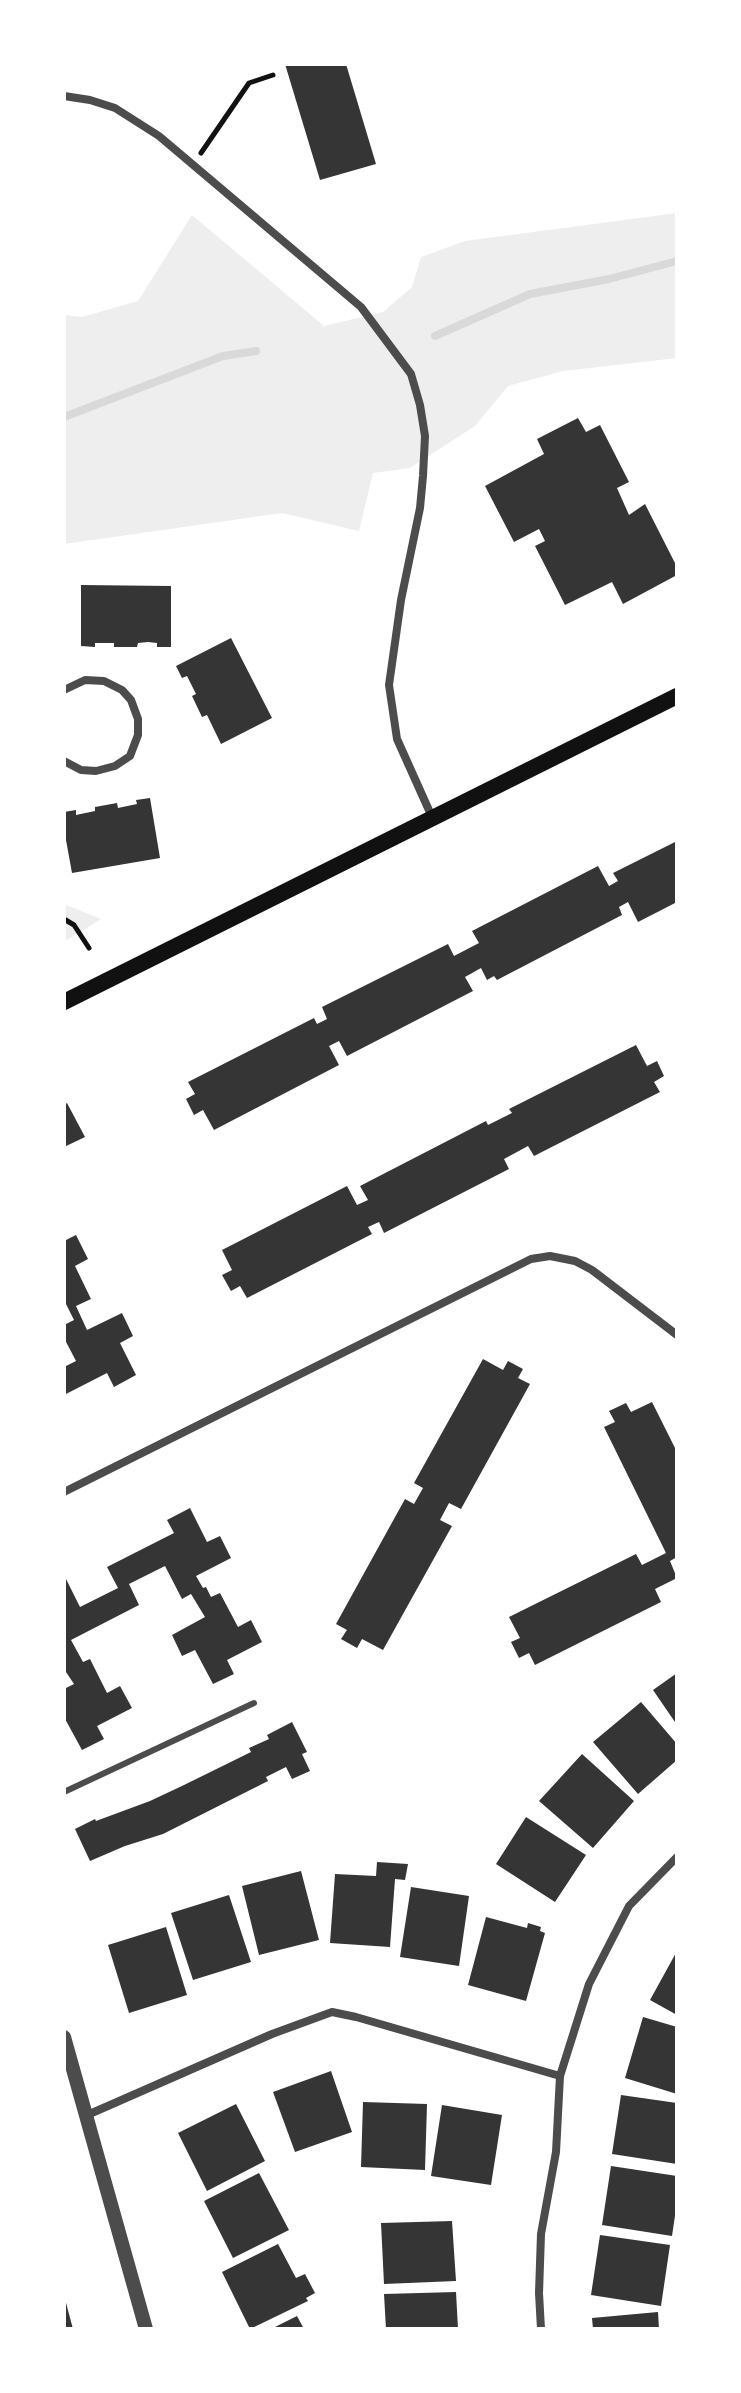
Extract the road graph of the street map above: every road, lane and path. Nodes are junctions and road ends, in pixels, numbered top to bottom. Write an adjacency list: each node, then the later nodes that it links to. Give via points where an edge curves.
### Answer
1 (273, 75): 3 (path, via 249,83)
2 (64, 96): 3 (street, via 132,117)
3 (193, 165): 7 (street, via 361,307 411,374 425,436 423,476 389,685 397,739)
4 (64, 690): 6 (street, via 85,680 122,690 138,719 138,735 130,756 115,766 81,770)
5 (677, 696): 7 (main road)
6 (64, 761)
7 (432, 817): 10 (main road)
8 (64, 919): 9 (path)
9 (89, 948)
10 (64, 1002)
11 (677, 1335): 12 (street, via 575,1261 531,1259)
12 (64, 1492)
13 (254, 1703): 14 (lane)
14 (64, 1792)
15 (677, 1857): 17 (street, via 629,1906 589,1984)
16 (64, 2037): 18 (street)
17 (560, 2076): 18 (street, via 332,2012); 20 (street, via 556,2152 541,2234)
18 (85, 2116): 19 (street)
19 (146, 2329)
20 (541, 2329)

